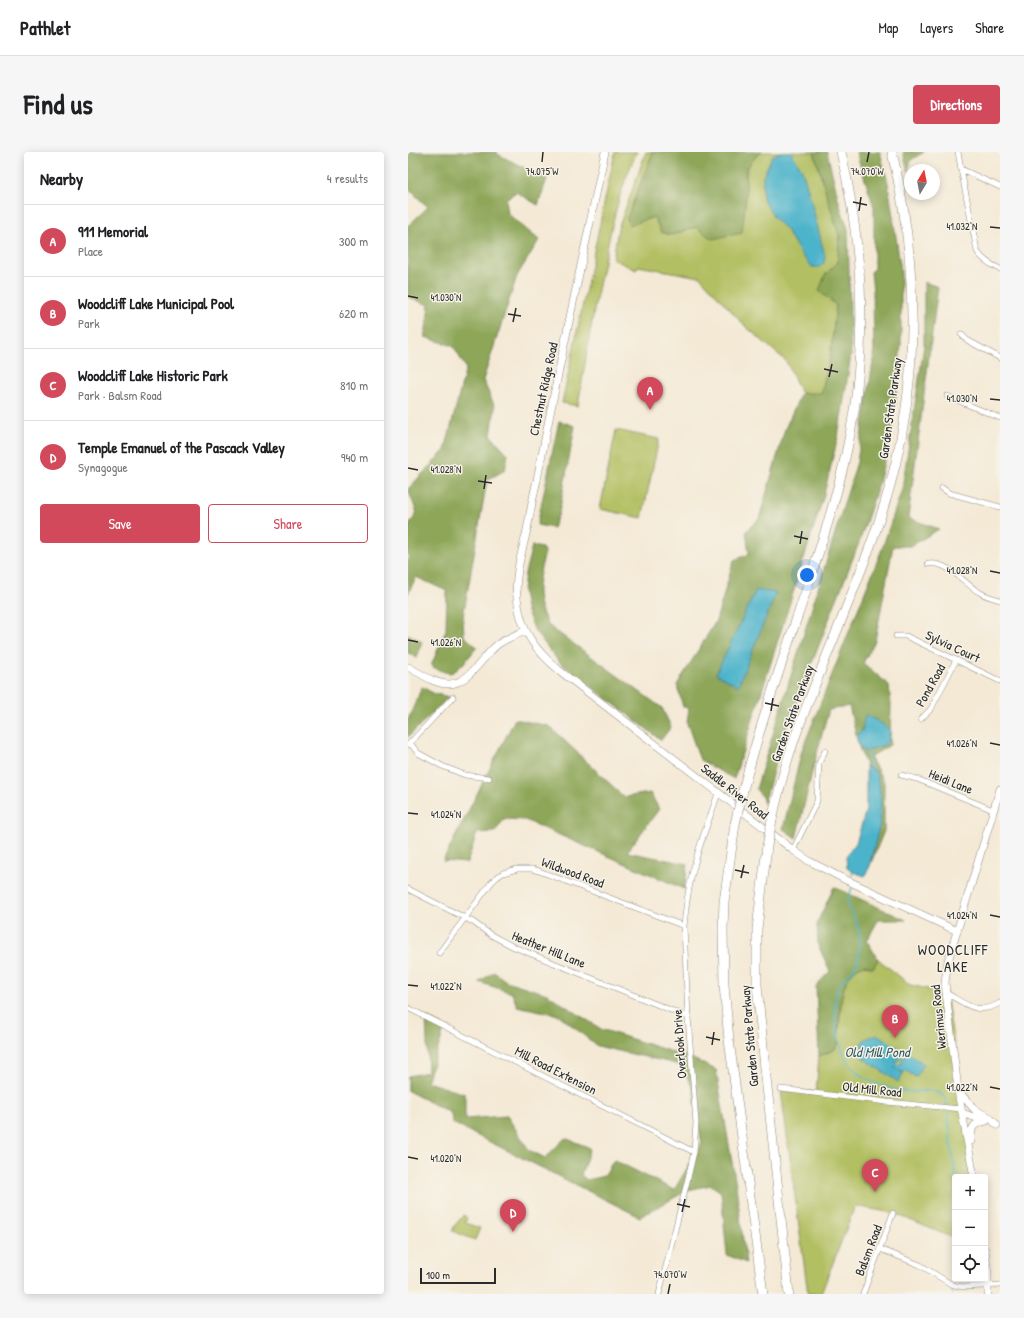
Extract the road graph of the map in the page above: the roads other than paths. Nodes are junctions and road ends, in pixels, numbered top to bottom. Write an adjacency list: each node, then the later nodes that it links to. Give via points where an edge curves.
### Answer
1 (606, 152): 16 (main road, Chestnut Ridge Road, via 520,559 517,597)
2 (841, 152): 54 (highway, Garden State Parkway, bridge, via 860,262 861,345 854,414 832,509 757,739 734,824 724,902 724,985 729,1040)
3 (892, 152): 55 (highway, Garden State Parkway, bridge, via 907,228 912,284 912,341 904,423 892,478 876,531 786,765 766,846 757,929 757,985 764,1068)
4 (958, 152): 5 (street)
5 (961, 169): 6 (street); 7 (street, via 977,251 980,257)
6 (1000, 187)
7 (1000, 270)
8 (961, 334): 9 (street)
9 (1000, 358)
10 (947, 396): 11 (street)
11 (1000, 418)
12 (942, 488): 13 (street, via 949,493)
13 (1000, 507)
14 (928, 564): 15 (street, via 933,563 957,574 980,592)
15 (1000, 600)
16 (525, 631): 19 (main road, via 498,644 469,675 457,683 439,683); 28 (main road, Saddle River Road, via 533,645 556,668)
17 (896, 636): 18 (street, Sylvia Court, via 906,636)
18 (956, 660): 20 (street, Sylvia Court); 22 (street, Pond Road, via 931,709)
19 (408, 667)
20 (1000, 681)
21 (453, 698): 23 (street)
22 (921, 719)
23 (409, 744): 26 (street, via 418,753 442,766 465,775)
24 (825, 751): 30 (street, via 818,763 816,801)
25 (901, 775): 29 (street, Heidi Lane)
26 (489, 778)
27 (1000, 789): 29 (main road, Werimus Road)
28 (718, 793): 30 (main road, Saddle River Road); 33 (street, Overlook Drive, via 694,865)
29 (993, 810): 34 (main road, Werimus Road)
30 (793, 850): 34 (main road, Saddle River Road, via 830,872)
31 (408, 889): 32 (street, Heather Hill Lane)
32 (465, 918): 33 (street, Wildwood Road, via 497,877 510,870 524,868 539,871); 35 (street, Wildwood Road); 39 (street, Heather Hill Lane, via 514,947)
33 (684, 926): 39 (street, Overlook Drive)
34 (957, 931): 36 (main road, Werimus Road, via 947,966)
35 (439, 953)
36 (946, 992): 37 (street, via 975,1009 987,1009); 41 (main road, Werimus Road)
37 (1000, 1004)
38 (408, 1008): 45 (street, Mill Road Extension)
39 (688, 1017): 45 (street, Overlook Drive, via 696,1123)
40 (781, 1090): 42 (street, Old Mill Road)
41 (959, 1092): 42 (main road, Werimus Road); 44 (main road, via 975,1110)
42 (962, 1111): 43 (main road); 46 (main road, Werimus Road)
43 (986, 1121): 44 (main road); 46 (main road, via 975,1124 972,1128)
44 (999, 1125)
45 (694, 1152): 53 (street, Overlook Drive)
46 (971, 1159): 47 (main road, Werimus Road)
47 (974, 1174)
48 (893, 1213): 49 (street, Balsm Road)
49 (880, 1249): 52 (street, via 920,1265 951,1284 965,1287); 56 (street, Balsm Road)
50 (988, 1282): 52 (main road)
51 (1000, 1285): 52 (street)
52 (988, 1286): 57 (main road)
53 (659, 1294)
54 (763, 1294)
55 (789, 1294)
56 (863, 1294)
57 (988, 1294)

